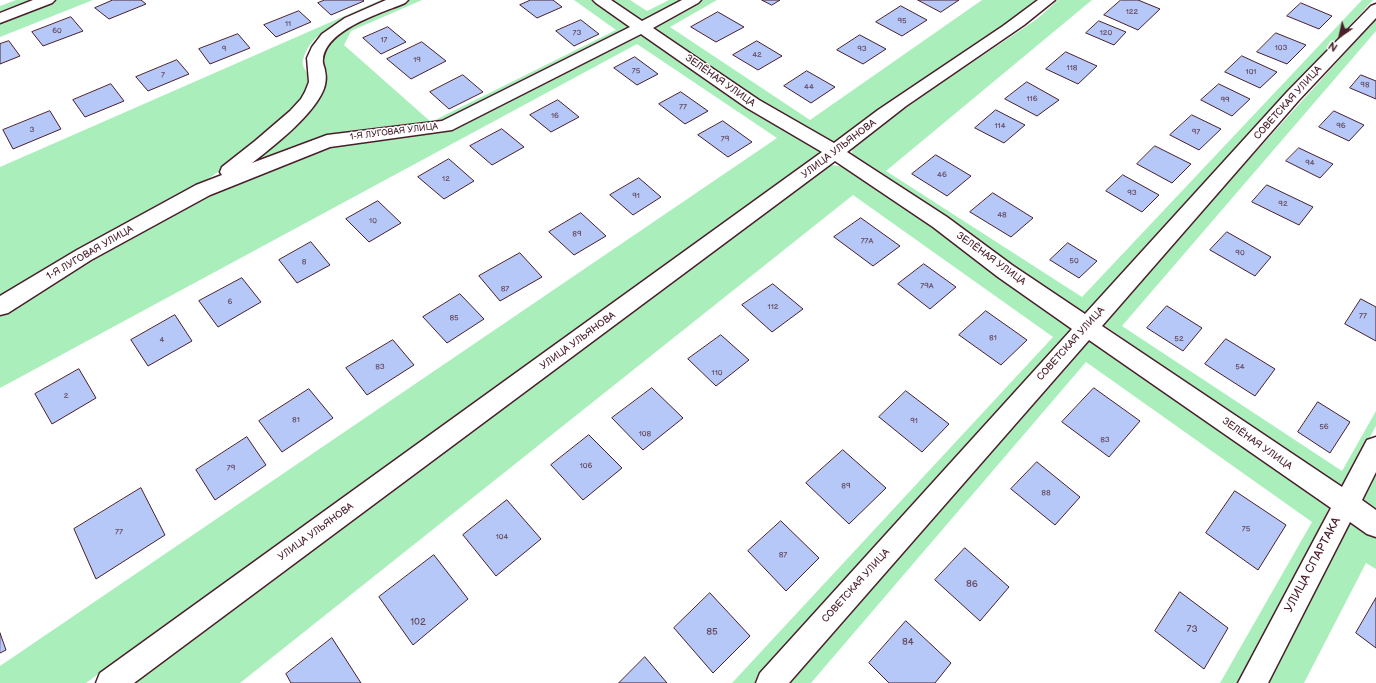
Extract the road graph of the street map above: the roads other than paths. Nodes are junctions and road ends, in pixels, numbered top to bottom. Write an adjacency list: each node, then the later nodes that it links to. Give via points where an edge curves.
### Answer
1 (47, 0): 7 (street)
2 (400, 0): 10 (street, 1-Я ЛУГОВАЯ УЛИЦА, via 331,32 316,53 314,61 318,78 309,100 248,158)
3 (601, 0): 8 (street, ЗЕЛЁНАЯ УЛИЦА)
4 (693, 0): 8 (street, 1-Я ЛУГОВАЯ УЛИЦА)
5 (1047, 0): 9 (street, УЛИЦА УЛЬЯНОВА, via 855,135)
6 (1376, 9): 12 (street, СОВЕТСКАЯ УЛИЦА, via 1293,96)
7 (0, 18)
8 (643, 27): 9 (street, ЗЕЛЁНАЯ УЛИЦА, via 752,104); 10 (street, 1-Я ЛУГОВАЯ УЛИЦА, via 446,126 327,141)
9 (835, 152): 12 (street, ЗЕЛЁНАЯ УЛИЦА, via 940,222 1005,271); 16 (street, УЛИЦА УЛЬЯНОВА)
10 (203, 190): 11 (street, 1-Я ЛУГОВАЯ УЛИЦА, via 84,255)
11 (0, 307)
12 (1087, 327): 14 (street, ЗЕЛЁНАЯ УЛИЦА); 17 (street, СОВЕТСКАЯ УЛИЦА)
13 (1376, 448): 14 (street, УЛИЦА СПАРТАКА)
14 (1345, 505): 15 (street, ЗЕЛЁНАЯ УЛИЦА); 18 (street, УЛИЦА СПАРТАКА)
15 (1376, 525)
16 (110, 683)
17 (770, 683)
18 (1252, 683)

